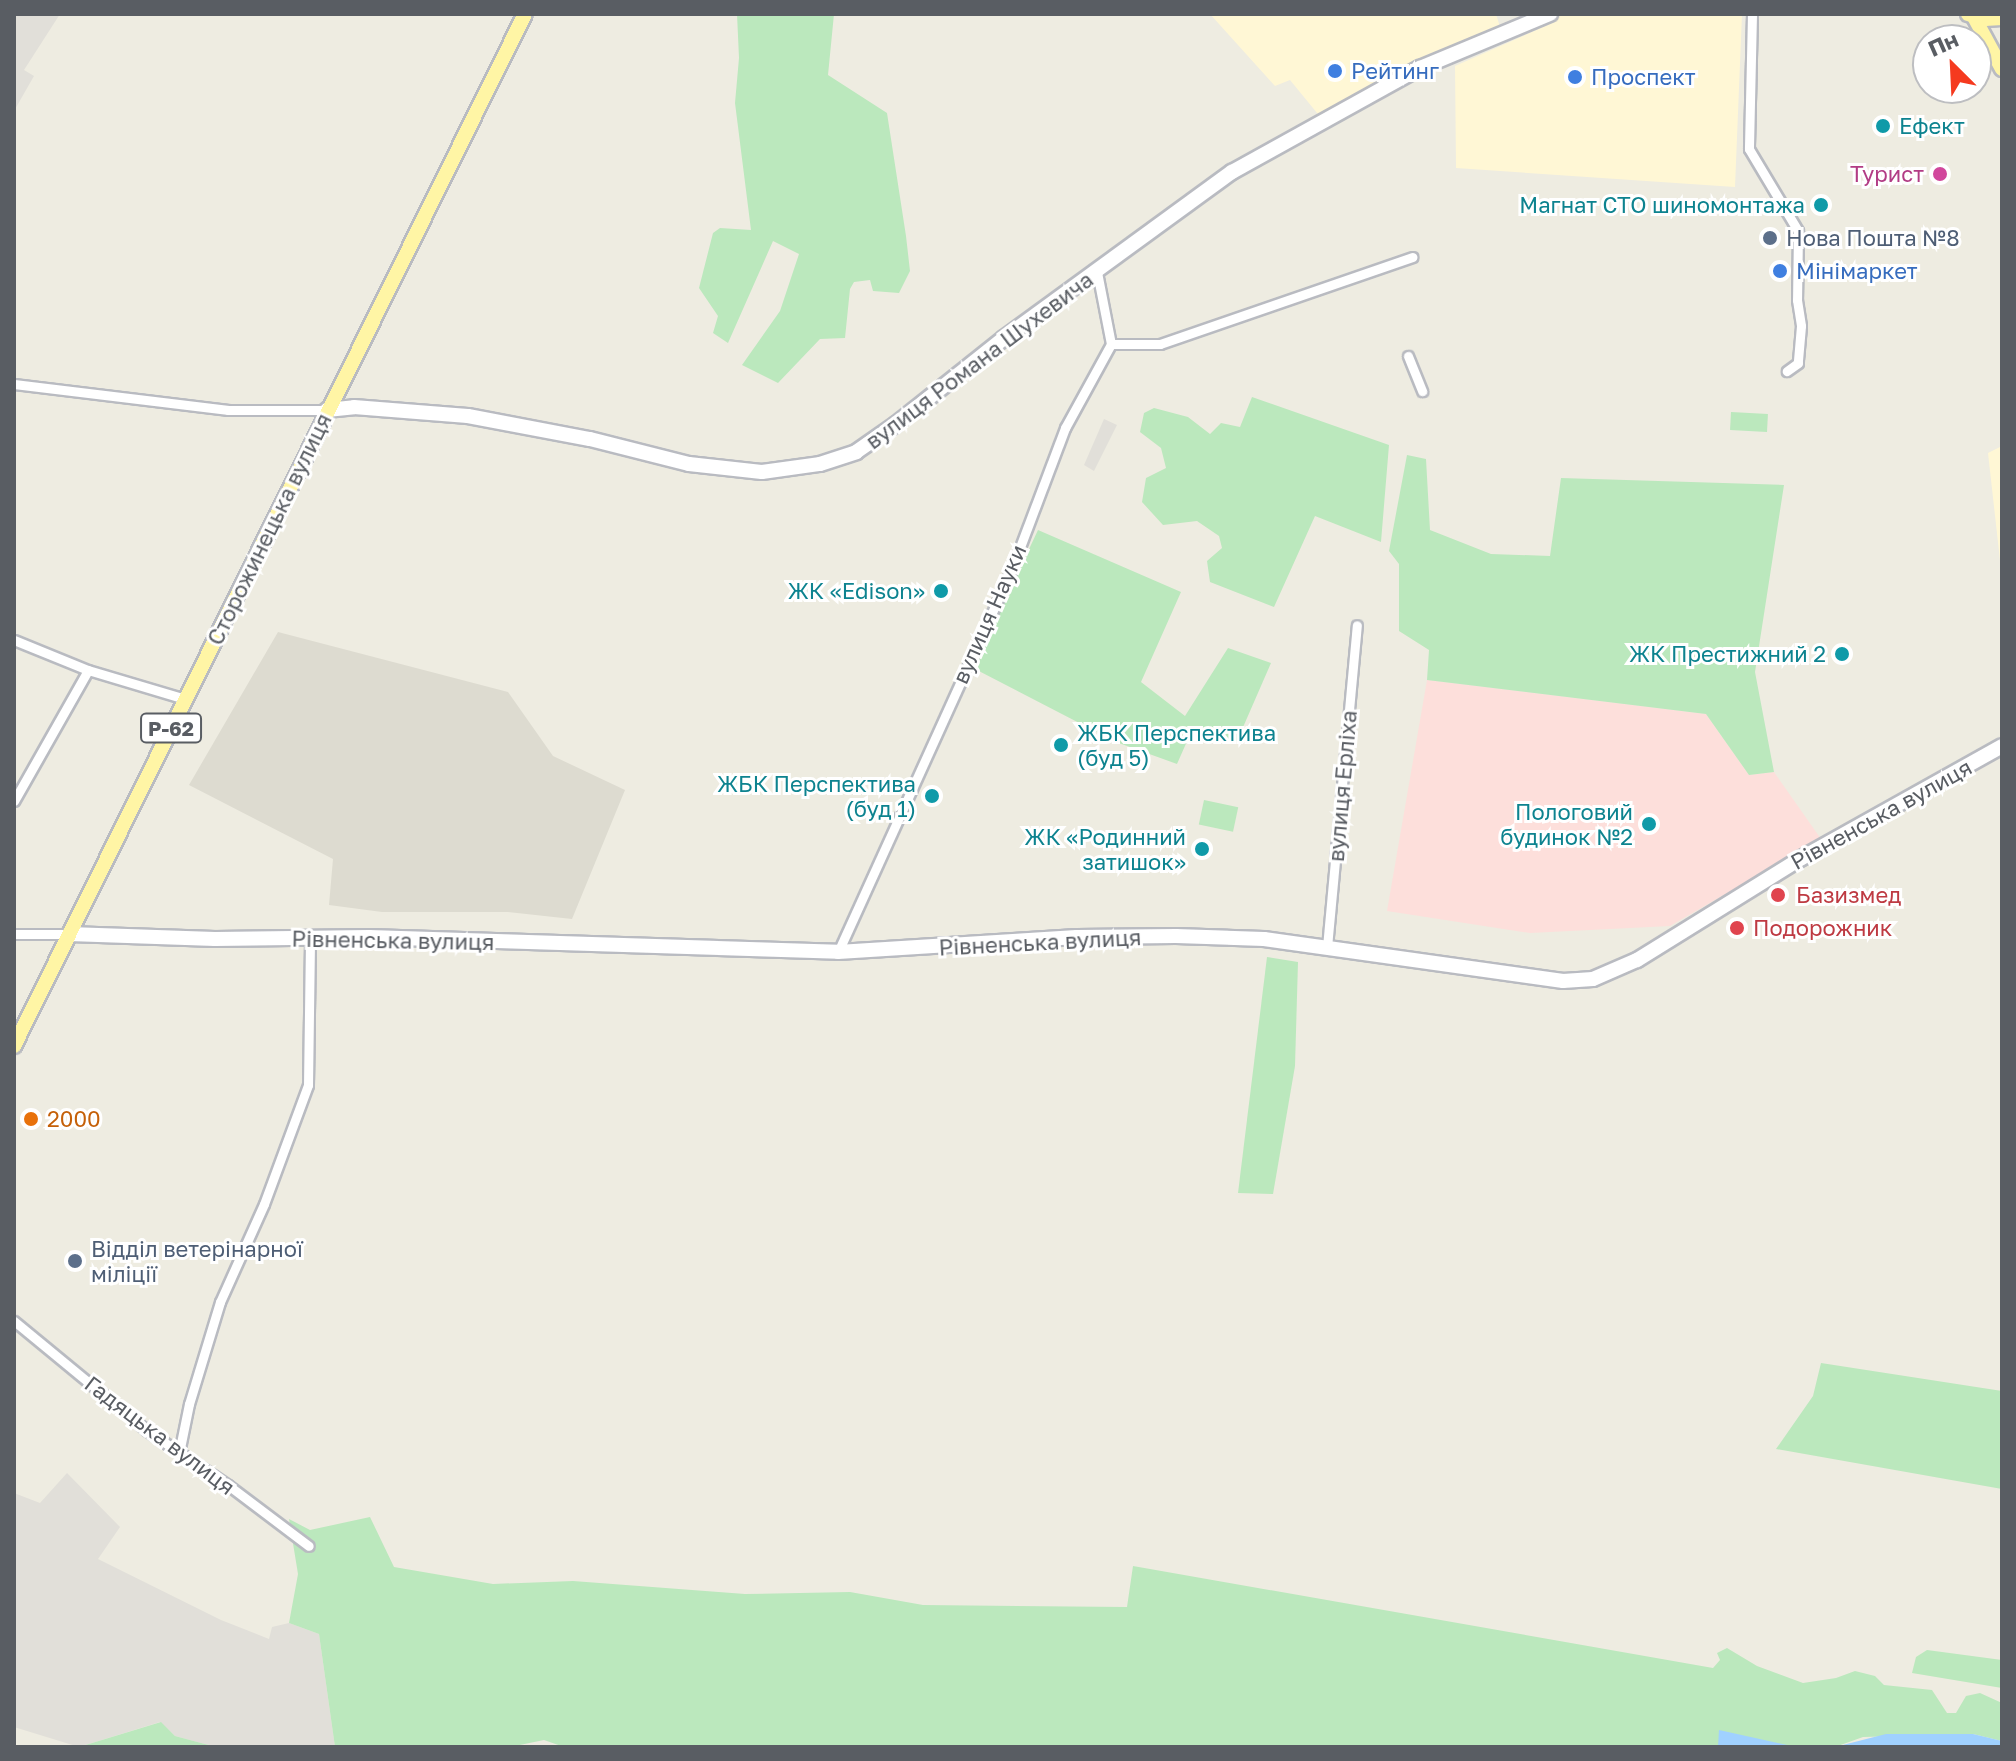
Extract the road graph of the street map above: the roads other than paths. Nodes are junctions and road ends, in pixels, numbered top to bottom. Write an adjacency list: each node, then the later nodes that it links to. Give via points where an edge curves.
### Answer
1 (525, 14): 14 (main road, Сторожинецька вулиця / Р-62)
2 (1550, 14): 8 (street, вулиця Романа Шухевича, via 1420,68 1244,165)
3 (1752, 14): 11 (street, via 1749,149 1798,231 1801,326 1798,363)
4 (1971, 15): 5 (main road); 6 (main road)
5 (2002, 18)
6 (2002, 69)
7 (1412, 257): 9 (street, via 1160,344)
8 (1097, 272): 9 (street); 14 (street, вулиця Романа Шухевича, via 856,452 820,464 762,472 689,464 468,416 354,407)
9 (1111, 344): 25 (street, вулиця Науки, via 1065,428 1011,571)
10 (1408, 356): 13 (street)
11 (1787, 371)
12 (14, 384): 14 (street, вулиця Романа Шухевича, via 228,410)
13 (1422, 391)
14 (327, 410): 18 (main road, Сторожинецька вулиця / Р-62)
15 (1357, 625): 24 (street, вулиця Ерліха)
16 (14, 640): 17 (street)
17 (88, 670): 18 (street); 20 (street)
18 (185, 699): 22 (main road, Сторожинецька вулиця / Р-62)
19 (2002, 746): 24 (street, Рівненська вулиця, via 1800,859 1637,960 1593,979 1563,981)
20 (14, 801)
21 (14, 934): 22 (street, Рівненська вулиця)
22 (69, 934): 23 (street, Рівненська вулиця); 26 (main road, Сторожинецька вулиця / Р-62)
23 (310, 936): 25 (street, Рівненська вулиця); 28 (street, via 308,1085 220,1302)
24 (1327, 947): 25 (street, Рівненська вулиця, via 1264,939 1077,937)
25 (838, 952)
26 (14, 1046)
27 (14, 1321): 28 (street, Гадяцька вулиця)
28 (179, 1453): 29 (street, Гадяцька вулиця)
29 (309, 1546)

